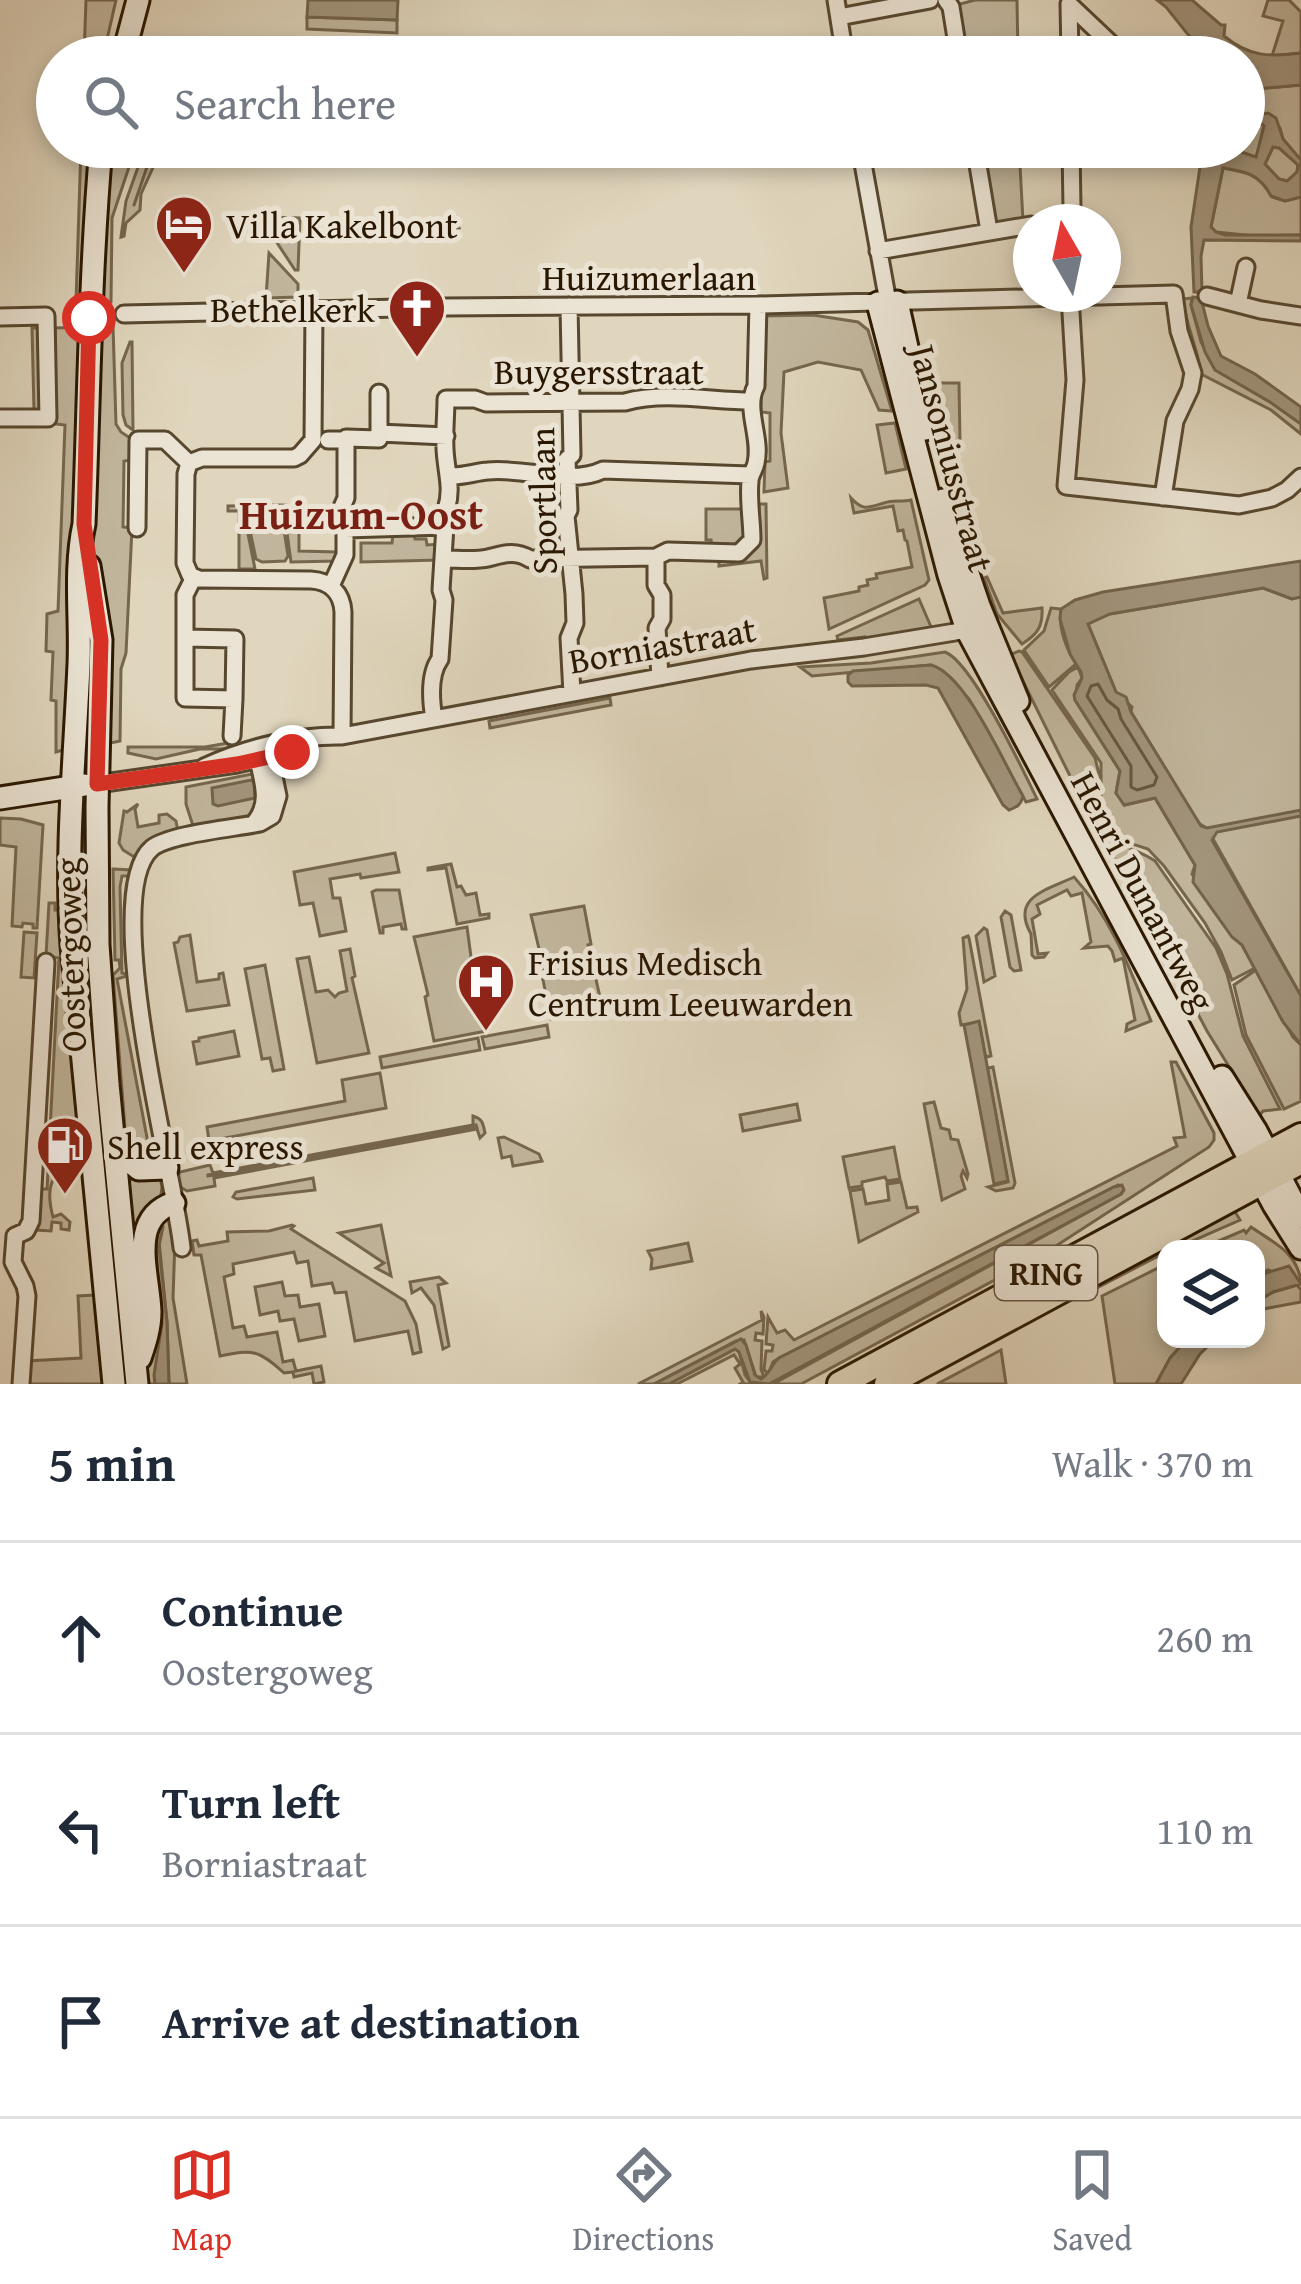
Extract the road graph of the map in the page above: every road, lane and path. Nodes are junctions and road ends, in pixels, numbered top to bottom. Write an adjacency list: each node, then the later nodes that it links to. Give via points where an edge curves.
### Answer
1 (124, 0): 6 (main road)
2 (138, 0): 7 (main road)
3 (930, 0): 5 (street)
4 (946, 0): 8 (street)
5 (837, 8)
6 (115, 36)
7 (129, 36)
8 (956, 36)
9 (100, 168): 62 (main road, Oostergoweg, via 98,347 84,524 101,640)
10 (864, 168): 16 (street, Jansoniusstraat)
11 (978, 168): 15 (street)
12 (1071, 168): 13 (street)
13 (1072, 204)
14 (1013, 228): 15 (street)
15 (989, 232): 16 (street)
16 (878, 251): 21 (street, Jansoniusstraat)
17 (1246, 267): 22 (street)
18 (1121, 295): 43 (street, Huizumerlaan, via 1174,294 1193,373 1175,421)
19 (1207, 296): 22 (street)
20 (1013, 298): 21 (street, Huizumerlaan)
21 (888, 302): 23 (street, Huizumerlaan); 52 (main road, Jansoniusstraat); 53 (main road, Jansoniusstraat)
22 (1238, 304): 28 (street)
23 (758, 305): 24 (street, Huizumerlaan); 31 (street)
24 (568, 306): 25 (street, Huizumerlaan); 32 (street, Sportlaan)
25 (314, 309): 27 (street, Huizumerlaan); 38 (street, via 311,443 294,458)
26 (1071, 312): 43 (street, via 1076,380 1066,486)
27 (124, 314)
28 (1301, 316)
29 (0, 317): 33 (street, via 46,316 48,418)
30 (379, 393): 34 (street)
31 (752, 401): 32 (street, Buygersstraat); 40 (street)
32 (570, 403): 35 (street, Buygersstraat, via 446,398); 39 (street, Sportlaan)
33 (0, 418)
34 (379, 433): 35 (street); 36 (street)
35 (446, 436): 41 (street)
36 (346, 439): 37 (street); 46 (street)
37 (328, 440)
38 (189, 464): 45 (street, via 165,440 138,440); 50 (street, via 185,563)
39 (568, 475): 40 (street); 41 (street); 48 (street, Sportlaan)
40 (750, 475): 47 (street, via 752,540 739,553)
41 (451, 476): 44 (street)
42 (1301, 477): 43 (street, via 1256,503)
43 (1163, 497)
44 (445, 526): 46 (street); 49 (street)
45 (137, 528)
46 (345, 530): 51 (street, via 345,555)
47 (656, 557): 48 (street); 55 (street)
48 (572, 558): 49 (street); 56 (street, Sportlaan)
49 (444, 559): 58 (street)
50 (194, 577): 51 (street); 54 (street, via 185,595)
51 (331, 586): 60 (street, via 343,612)
52 (979, 606): 53 (street); 69 (main road, Henri Dunantweg, via 1013,692)
53 (967, 630): 55 (street, Borniastraat); 69 (main road, Henri Dunantweg)
54 (185, 638): 57 (street, via 185,698); 57 (street, via 235,638)
55 (660, 677): 56 (street, Borniastraat)
56 (572, 693): 58 (street, Borniastraat)
57 (234, 698): 59 (street)
58 (434, 719): 60 (street, Borniastraat)
59 (232, 736)
60 (342, 736): 61 (street, Borniastraat)
61 (263, 753): 62 (street, Borniastraat); 68 (street, via 266,798 252,825 160,843 135,881 136,992)
62 (86, 785): 63 (main road, Borniastraat); 65 (main road, Oostergoweg); 77 (main road, Oostergoweg, via 70,920)
63 (0, 798)
64 (46, 962): 72 (street, Oostergoweg, via 31,1221)
65 (112, 1126): 68 (main road, via 133,1165); 75 (main road, Oostergoweg)
66 (1301, 1136): 69 (main road, RING)
67 (1301, 1161): 69 (main road, RING)
68 (167, 1168): 70 (street)
69 (1265, 1168): 71 (main road); 74 (main road); 78 (main road, RING); 79 (main road, RING)
70 (175, 1203): 73 (street); 75 (main road, via 146,1228 149,1323)
71 (1301, 1217)
72 (7, 1236): 76 (street, Oostergoweg, via 27,1296)
73 (182, 1248)
74 (1301, 1248)
75 (136, 1377)
76 (21, 1384)
77 (114, 1384)
78 (840, 1384)
79 (887, 1384)

